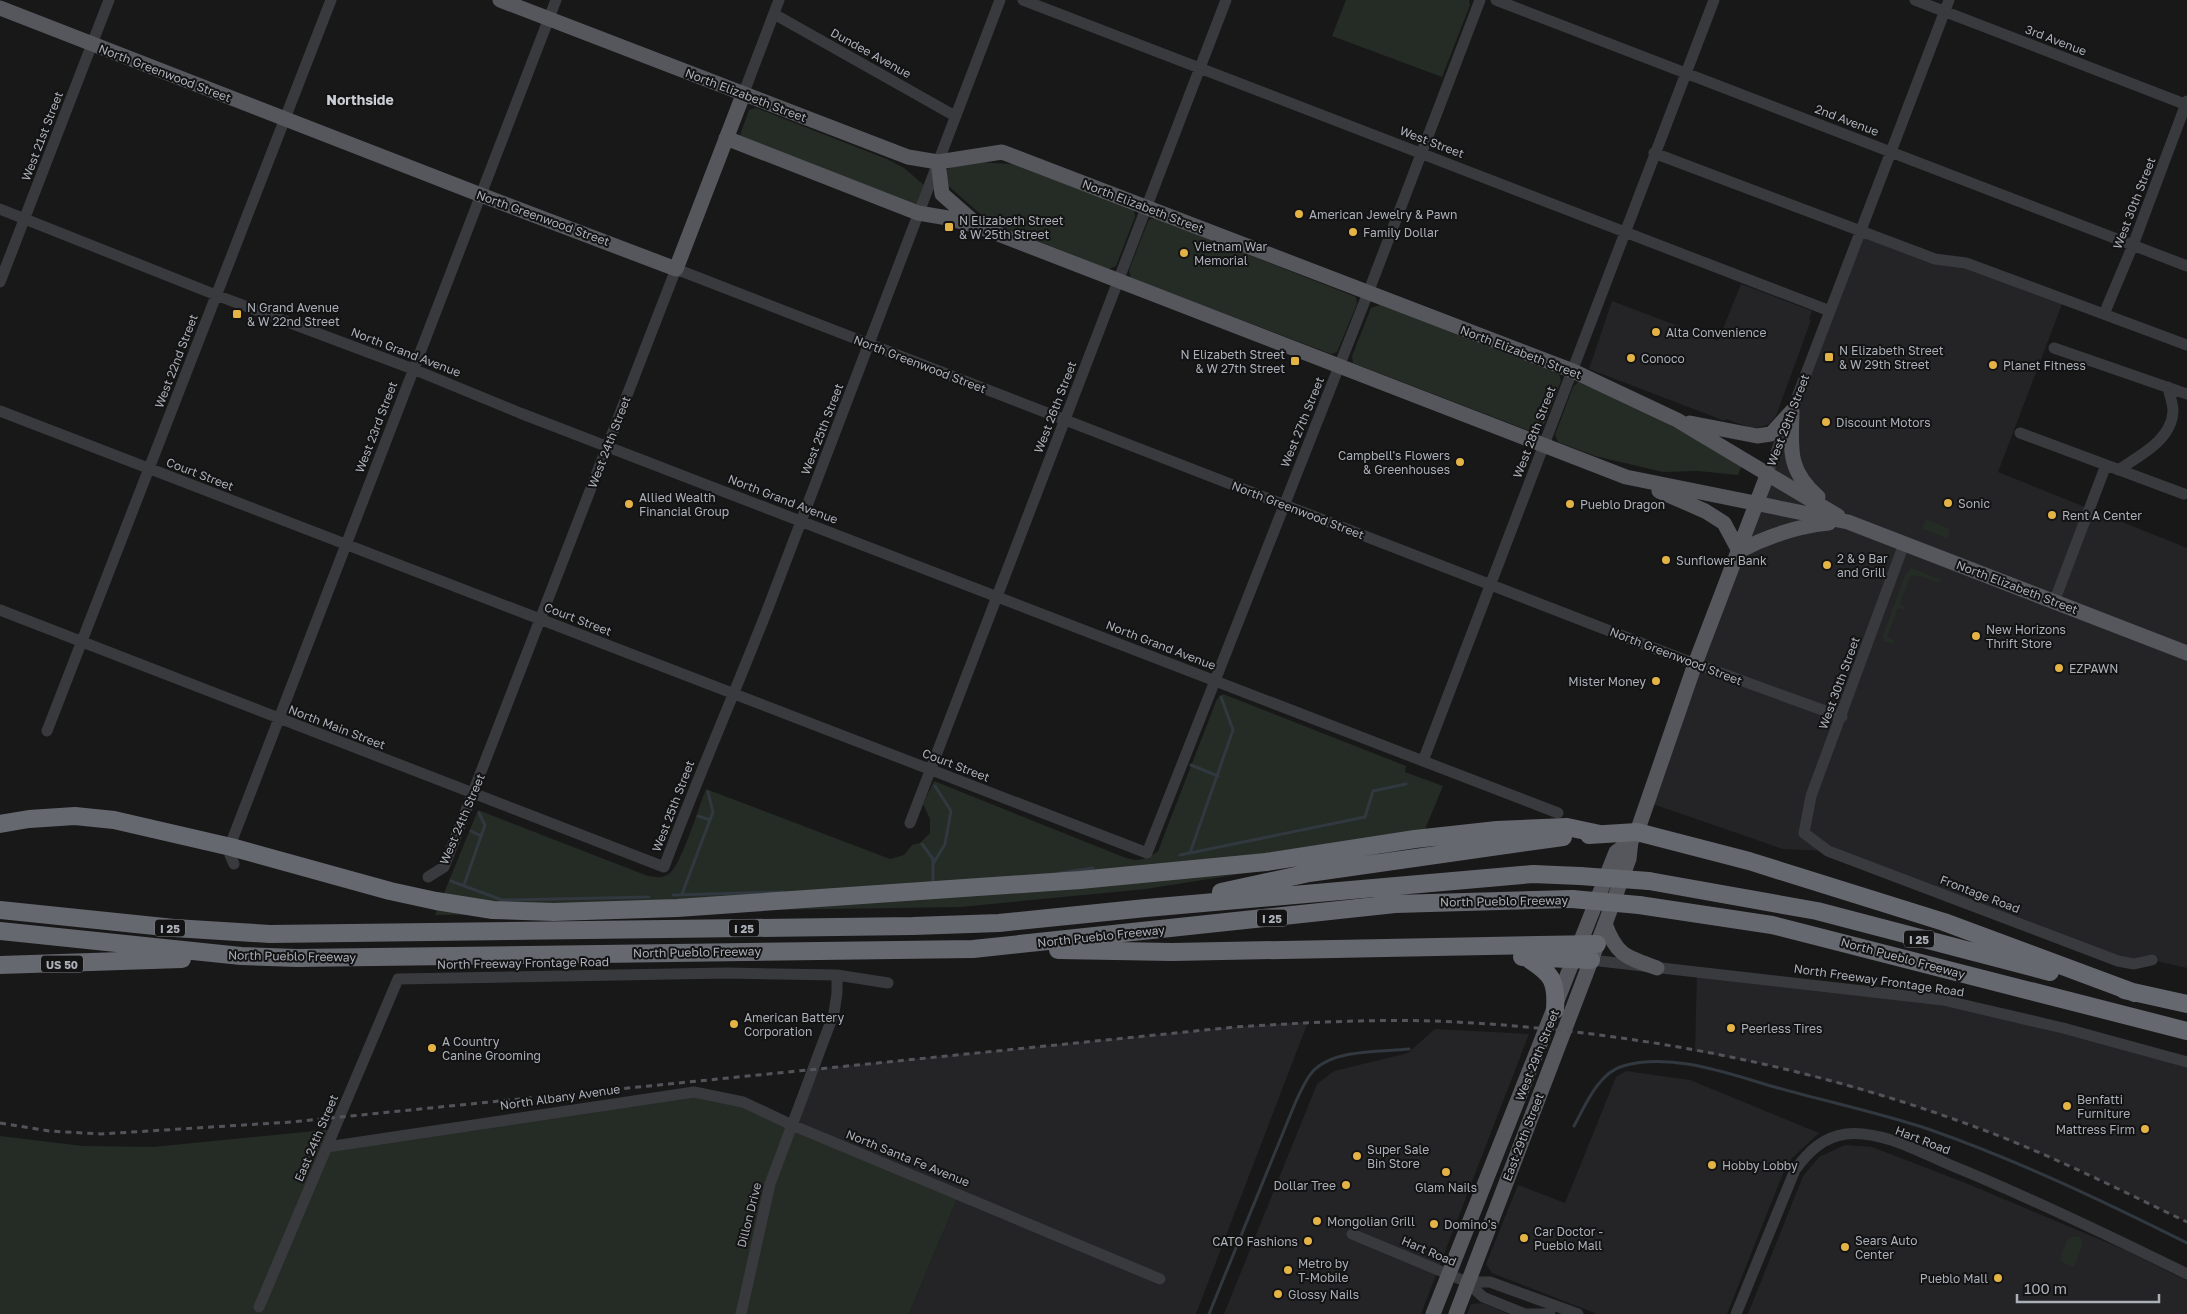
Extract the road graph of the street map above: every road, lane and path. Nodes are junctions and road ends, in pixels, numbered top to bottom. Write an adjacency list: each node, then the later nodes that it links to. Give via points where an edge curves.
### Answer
1 (109, 0): 18 (street, West 21st Street)
2 (331, 0): 24 (street, West 22nd Street)
3 (500, 0): 17 (main road, North Elizabeth Street)
4 (556, 0): 17 (street, West 23rd Street)
5 (780, 0): 16 (street, West 24th Street)
6 (1000, 0): 23 (street, West 25th Street)
7 (1023, 0): 19 (street, West Street)
8 (1226, 0): 19 (street, West 26th Street)
9 (1480, 0): 27 (street, West 27th Street)
10 (1496, 0): 20 (street, 2nd Avenue)
11 (1714, 0): 20 (street, West 28th Street)
12 (1915, 0): 15 (street, 3rd Avenue)
13 (1949, 0): 15 (street, West 29th Street)
14 (0, 8): 18 (main road, North Greenwood Street)
15 (1944, 11): 22 (street, 3rd Avenue); 26 (street, West 29th Street)
16 (774, 14): 21 (street, West 24th Street); 23 (street, Dundee Avenue)
17 (549, 19): 21 (main road, North Elizabeth Street); 30 (street, West 23rd Street)
18 (92, 45): 24 (main road, North Greenwood Street); 34 (street, West 21st Street)
19 (1200, 68): 27 (street, West Street); 31 (street, West 26th Street)
20 (1686, 73): 26 (street, 2nd Avenue); 28 (street, West 28th Street)
21 (743, 95): 25 (main road, West 24th Street); 29 (main road, North Elizabeth Street, via 908,157)
22 (2187, 104): 38 (street, West 30th Street)
23 (955, 116): 29 (street, West 25th Street)
24 (286, 120): 30 (main road, North Greenwood Street); 44 (street, West 22nd Street)
25 (726, 138): 33 (main road, North Elizabeth Street); 40 (main road, West 24th Street)
26 (1892, 152): 36 (street, West 29th Street); 38 (street, 2nd Avenue)
27 (1421, 153): 37 (street, West Street); 43 (street, West 27th Street)
28 (1654, 153): 36 (street); 37 (street, West 28th Street)
29 (938, 162): 31 (main road, North Elizabeth Street, via 1002,152); 33 (street, West 25th Street); 35 (main road, via 942,194)
30 (481, 195): 40 (main road, North Greenwood Street); 51 (street, West 23rd Street)
31 (1146, 207): 41 (street, West 26th Street); 43 (main road, North Elizabeth Street)
32 (0, 209): 34 (street, North Grand Avenue)
33 (918, 213): 35 (main road, North Elizabeth Street); 47 (street, West 25th Street)
34 (24, 218): 42 (street, West 21st Street); 44 (street, North Grand Avenue)
35 (980, 227): 41 (main road, North Elizabeth Street)
36 (1861, 230): 45 (street, West 29th Street); 46 (street, via 1935,259 1966,263)
37 (1626, 232): 45 (street, West Street); 52 (street, West 28th Street)
38 (2133, 245): 39 (street, 2nd Avenue); 46 (street, West 30th Street)
39 (2187, 266)
40 (676, 269): 47 (street, North Greenwood Street); 61 (street, West 24th Street)
41 (1118, 281): 50 (main road, North Elizabeth Street); 57 (street, West 26th Street)
42 (0, 282)
43 (1368, 293): 50 (street, West 27th Street); 52 (main road, North Elizabeth Street)
44 (216, 295): 51 (street, North Grand Avenue); 63 (street, West 22nd Street)
45 (1830, 311): 56 (street, West 29th Street)
46 (2104, 314): 48 (street)
47 (869, 344): 57 (street, North Greenwood Street); 70 (street, West 25th Street)
48 (2187, 345)
49 (2054, 348): 53 (street)
50 (1338, 366): 60 (main road, North Elizabeth Street); 69 (street, West 27th Street)
51 (413, 369): 61 (street, North Grand Avenue); 73 (street, West 23rd Street)
52 (1573, 371): 58 (main road, North Elizabeth Street); 60 (street, West 28th Street)
53 (2168, 387): 54 (street); 64 (street, via 2173,411 2165,432 2156,445)
54 (2187, 394)
55 (0, 411): 63 (street, Court Street)
56 (1792, 411): 58 (main road, via 1771,434 1757,436); 65 (street, West 29th Street); 71 (main road, via 1791,456 1798,475)
57 (1064, 420): 69 (street, North Greenwood Street); 76 (street, West 26th Street)
58 (1677, 420): 65 (main road, North Elizabeth Street)
59 (2020, 433): 62 (street)
60 (1544, 445): 66 (main road, North Elizabeth Street); 75 (street, West 28th Street)
61 (608, 446): 70 (street, North Grand Avenue); 79 (street, West 24th Street)
62 (2106, 465): 64 (street); 77 (street)
63 (149, 468): 73 (street, Court Street); 80 (street, West 22nd Street)
64 (2118, 470): 67 (street)
65 (1768, 473): 68 (main road, West 29th Street); 71 (main road, North Elizabeth Street)
66 (1633, 479): 68 (main road, North Elizabeth Street); 74 (main road, via 1706,511 1724,523)
67 (2184, 494)
68 (1757, 503): 71 (main road, North Elizabeth Street); 74 (main road, West 29th Street)
69 (1284, 504): 75 (street, North Greenwood Street); 83 (street, West 27th Street)
70 (801, 521): 76 (street, North Grand Avenue); 84 (street, West 25th Street)
71 (1848, 522): 72 (main road, North Elizabeth Street); 74 (main road, via 1808,525 1765,537)
72 (1904, 544): 77 (main road, North Elizabeth Street); 85 (street, West 30th Street)
73 (346, 545): 79 (street, Court Street); 86 (street, West 23rd Street)
74 (1740, 551): 82 (main road, West 29th Street)
75 (1491, 584): 82 (street, North Greenwood Street); 88 (street, West 28th Street)
76 (997, 596): 83 (street, North Grand Avenue); 89 (street, West 26th Street)
77 (2054, 602): 81 (main road, North Elizabeth Street)
78 (0, 610): 80 (street, North Main Street)
79 (541, 619): 84 (street, Court Street); 90 (street, West 24th Street)
80 (82, 642): 86 (street, North Main Street); 87 (street, West 22nd Street)
81 (2187, 653)
82 (1695, 664): 85 (street, North Greenwood Street); 96 (main road, West 29th Street)
83 (1215, 680): 88 (street, North Grand Avenue); 97 (street, West 27th Street)
84 (734, 694): 89 (street, Court Street); 99 (street, West 25th Street, via 697,778)
85 (1842, 717): 94 (street, West 30th Street, via 1811,796)
86 (278, 719): 90 (street, North Main Street); 98 (street, West 23rd Street)
87 (47, 731)
88 (1423, 761): 91 (street, North Grand Avenue)
89 (931, 769): 92 (street, West 26th Street); 97 (street, Court Street)
90 (474, 793): 99 (street, North Main Street); 100 (street, West 24th Street, via 444,867)
91 (1558, 813)
92 (910, 823)
93 (0, 824): 98 (highway, via 75,816 114,820)
94 (1804, 833): 110 (street, Frontage Road, via 1828,851 2118,961 2134,964)
95 (1600, 834): 96 (highway); 98 (highway, via 1567,827 1497,830 1266,862 1080,880 687,908 554,912 493,910 436,901); 101 (highway, via 1309,873)
96 (1634, 836): 103 (main road, West 29th Street); 107 (main road, West 29th Street, via 1616,852); 116 (highway, via 1758,864 1944,922)
97 (1147, 853)
98 (232, 856)
99 (664, 867)
100 (428, 877)
101 (1146, 908): 102 (highway, North Pueblo Freeway / I 25, via 999,923 341,934 227,933); 116 (highway, North Pueblo Freeway / I 25, bridge, via 1533,874 1649,881 1816,911)
102 (0, 910)
103 (1605, 924): 107 (main road, West 29th Street); 112 (main road, via 1613,944 1627,958)
104 (0, 931): 108 (highway, North Pueblo Freeway / I 25)
105 (1459, 947): 106 (highway, via 1172,952); 107 (highway); 109 (highway)
106 (973, 949): 108 (highway, North Pueblo Freeway / I 25, via 298,958); 119 (highway, North Pueblo Freeway / I 25, bridge, via 1395,904 1572,899 1639,905 1772,925)
107 (1585, 952): 109 (highway); 112 (street, North Freeway Frontage Road); 118 (main road, West 29th Street); 127 (main road, East 29th Street)
108 (241, 956): 111 (highway, US 50)
109 (1527, 958): 118 (highway, via 1547,971 1553,982)
110 (2152, 960)
111 (0, 965)
112 (1657, 968): 120 (street, North Freeway Frontage Road, via 1943,1000)
113 (837, 975): 114 (street, North Freeway Frontage Road, via 726,973); 115 (street, North Freeway Frontage Road); 121 (street, via 834,1013)
114 (398, 979): 122 (street, East 24th Street)
115 (888, 983)
116 (2135, 993): 117 (highway, North Pueblo Freeway / I 25)
117 (2187, 1004)
118 (1555, 1010): 124 (main road, West 29th Street)
119 (2187, 1031)
120 (2187, 1062)
121 (792, 1125): 122 (street, North Albany Avenue, via 743,1102 694,1092); 126 (street, North Santa Fe Avenue); 129 (street, Dillon Drive, via 770,1184)
122 (327, 1147): 128 (street, East 24th Street)
123 (1352, 1234): 124 (street, Hart Road)
124 (1449, 1274): 127 (street, Hart Road); 130 (main road)
125 (2187, 1274): 135 (street, Hart Road, via 2064,1214 1899,1144 1871,1136 1847,1134 1824,1141 1805,1155 1795,1170)
126 (1160, 1279)
127 (1467, 1282): 131 (main road, East 29th Street); 132 (street, Hart Road, via 1483,1297); 134 (street, Hart Road, via 1490,1282)
128 (259, 1307)
129 (742, 1314)
130 (1433, 1314)
131 (1456, 1314)
132 (1524, 1314): 133 (street)
133 (1550, 1314)
134 (1578, 1314)
135 (1736, 1314)

